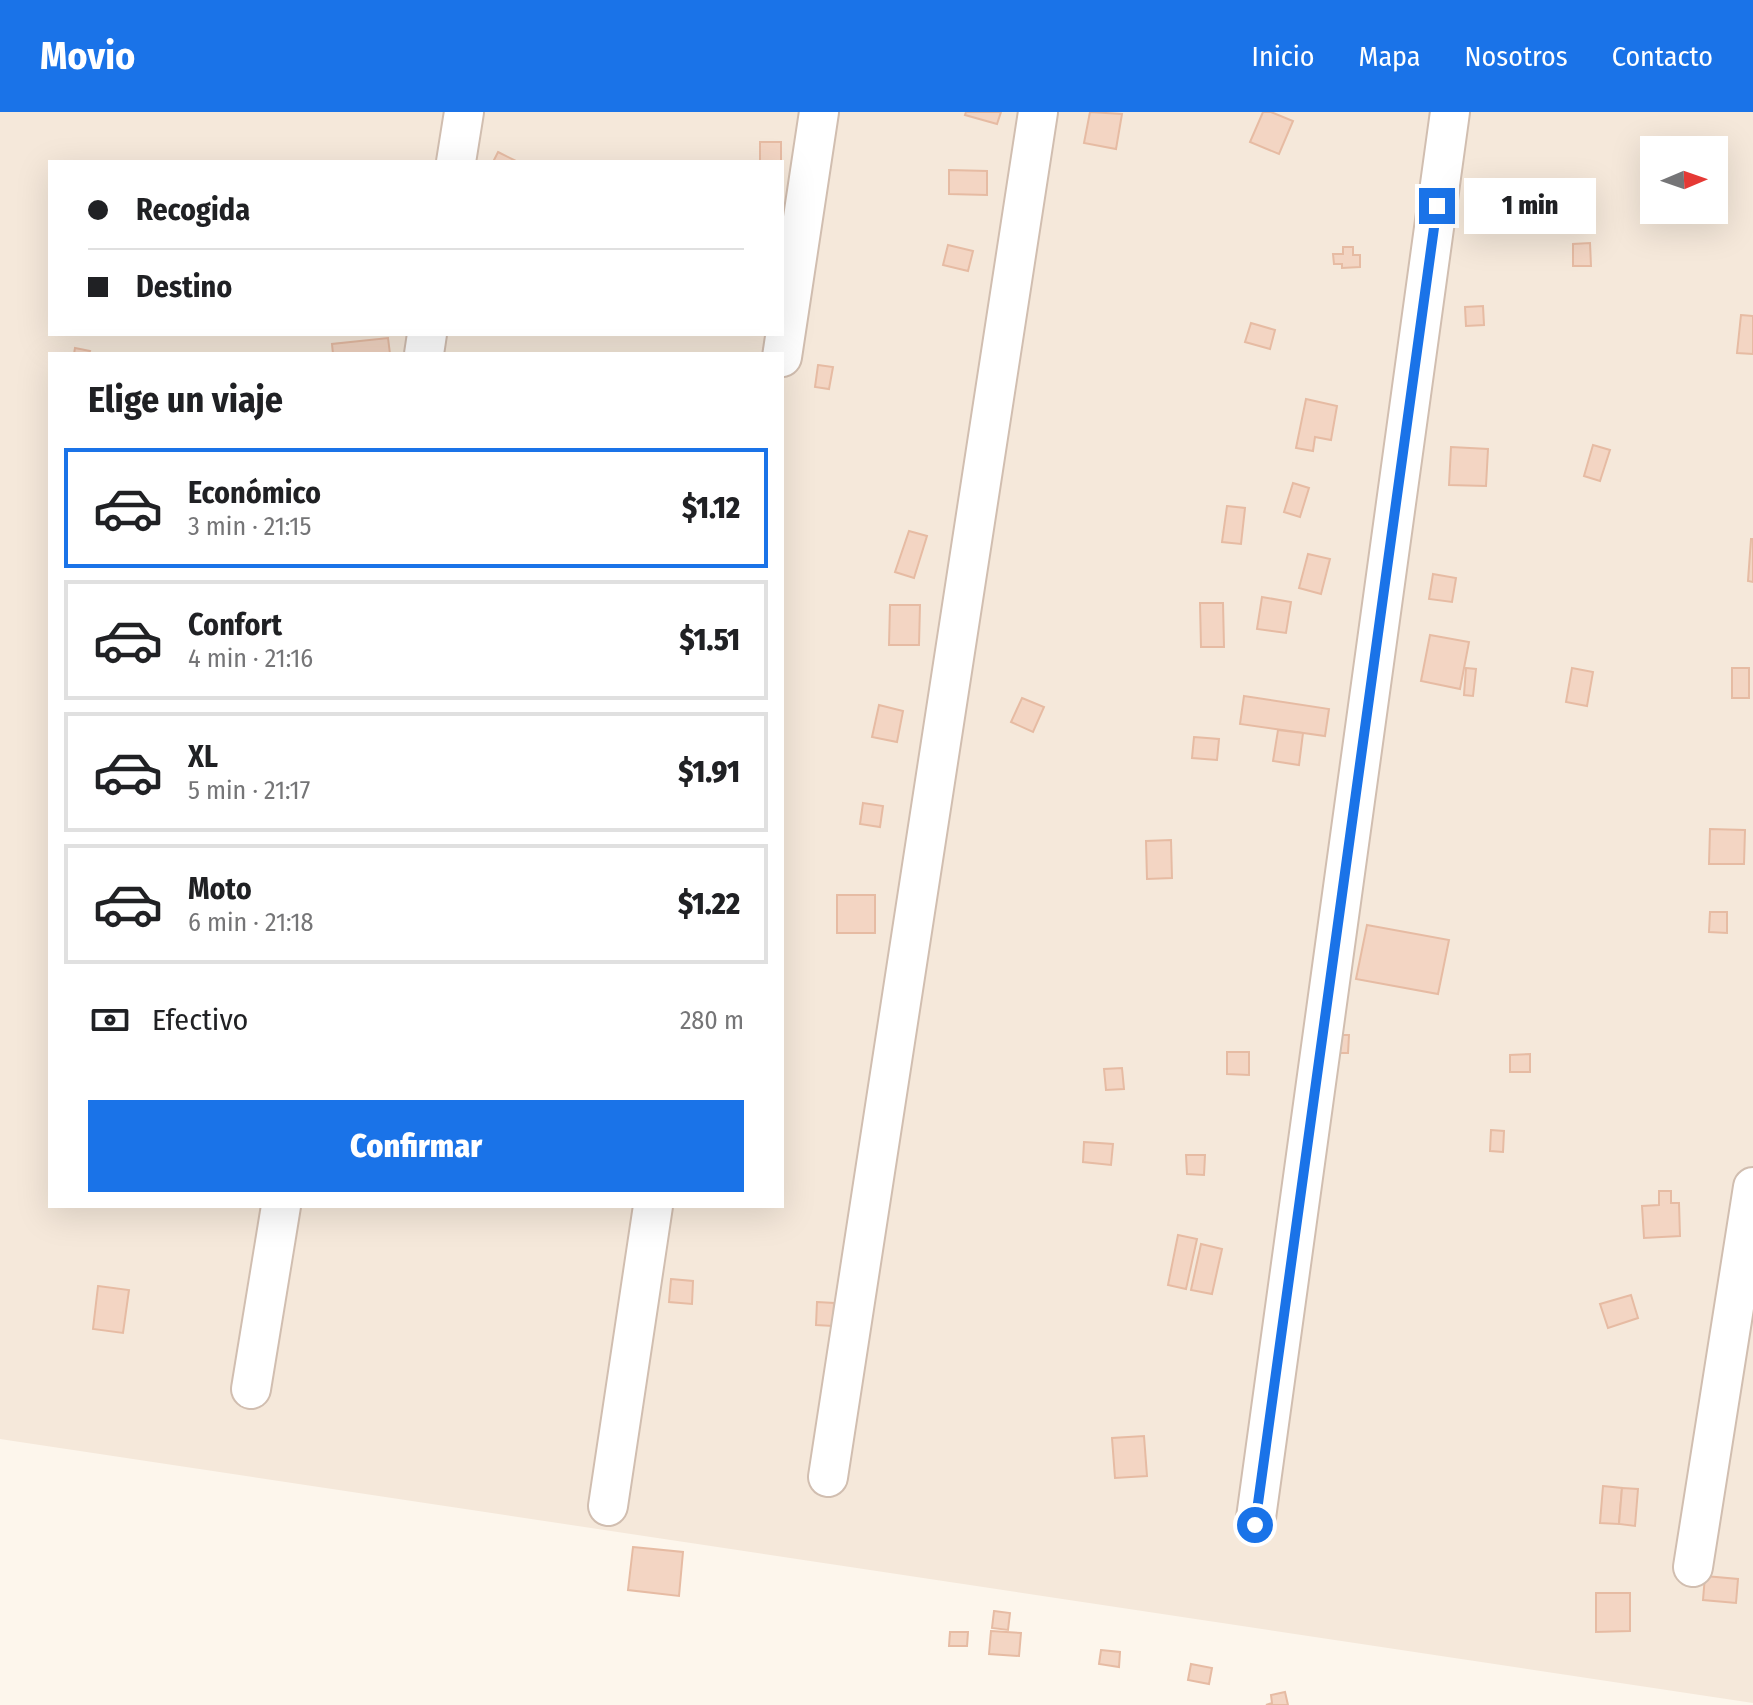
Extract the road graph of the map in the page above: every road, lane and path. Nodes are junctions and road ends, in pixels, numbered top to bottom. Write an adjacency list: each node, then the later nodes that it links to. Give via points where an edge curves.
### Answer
1 (464, 112): 5 (street)
2 (819, 112): 6 (street)
3 (1038, 112): 11 (street)
4 (1450, 112): 13 (street)
5 (456, 160)
6 (783, 352)
7 (1753, 1187): 14 (street)
8 (281, 1208): 10 (street)
9 (653, 1208): 12 (street)
10 (251, 1389)
11 (828, 1477)
12 (608, 1506)
13 (1255, 1525)
14 (1693, 1567)

